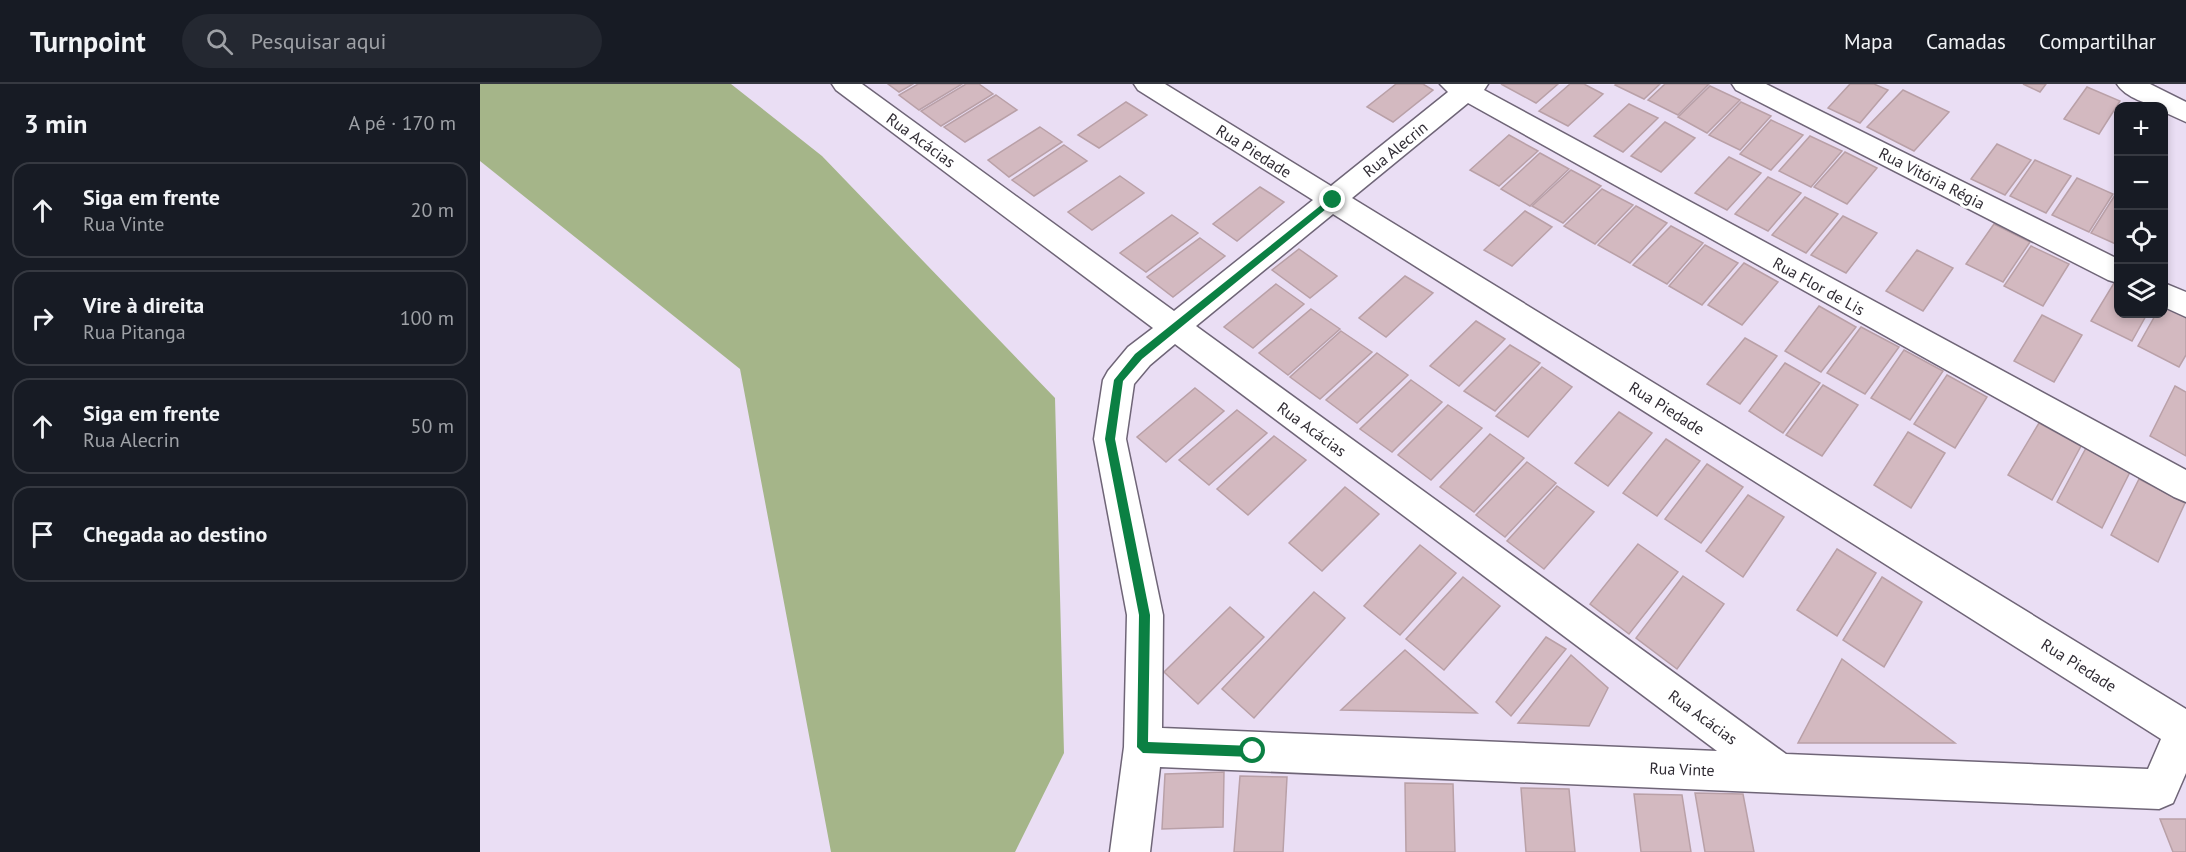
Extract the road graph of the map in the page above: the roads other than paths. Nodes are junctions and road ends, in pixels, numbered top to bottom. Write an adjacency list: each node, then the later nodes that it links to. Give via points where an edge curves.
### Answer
1 (845, 84): 11 (street, Rua Acácias)
2 (1147, 84): 7 (street, Rua Piedade)
3 (1744, 84): 8 (street, Rua Vitória Régia)
4 (2130, 84): 6 (street)
5 (1465, 87): 7 (street, Rua Alecrin); 12 (street, Rua Flor de Lis)
6 (2186, 113)
7 (1333, 200): 11 (street, Rua Alecrin); 13 (street, Rua Piedade)
8 (2114, 270)
9 (2168, 296): 10 (street)
10 (2186, 305)
11 (1174, 327): 14 (street, Rua Alecrin, via 1139,356 1119,380 1110,439 1145,615); 15 (street, Rua Acácias)
12 (2186, 487)
13 (2186, 731): 15 (street, Rua Vinte, via 2158,789)
14 (1143, 747): 15 (street, Rua Vinte); 16 (street, Rua Alecrin)
15 (1779, 773)
16 (1130, 852)

